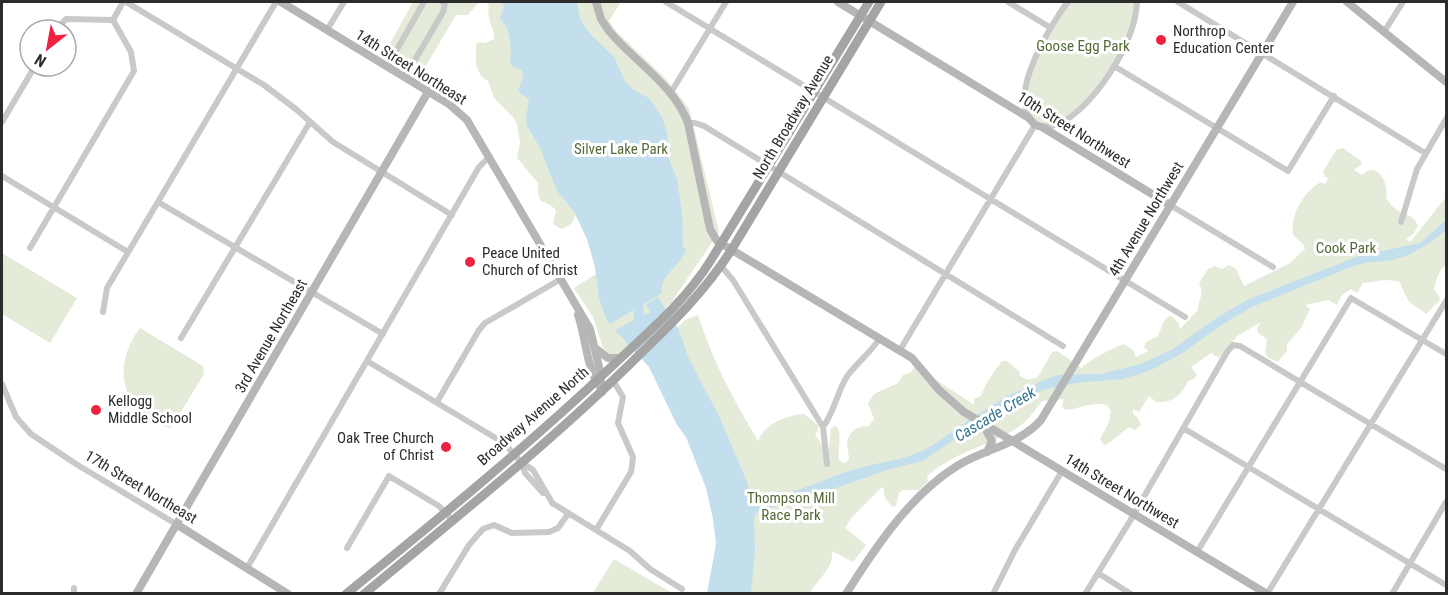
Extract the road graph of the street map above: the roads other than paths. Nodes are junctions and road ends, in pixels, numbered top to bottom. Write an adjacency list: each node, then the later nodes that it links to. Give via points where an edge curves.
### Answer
1 (125, 2): 22 (street); 31 (street)
2 (276, 2): 31 (street)
3 (281, 2): 26 (street, 14th Street Northeast)
4 (344, 2): 26 (street)
5 (424, 2): 30 (street)
6 (442, 2): 33 (street, via 443,12)
7 (596, 2): 37 (street, via 609,31)
8 (666, 2): 24 (street)
9 (726, 2): 24 (street)
10 (838, 2): 20 (street, 10th Street Northwest)
11 (869, 2): 20 (main road, North Broadway Avenue)
12 (881, 2): 23 (main road, North Broadway Avenue)
13 (1008, 2): 25 (street)
14 (1068, 2): 25 (street)
15 (1137, 2): 29 (street, via 1130,33)
16 (1178, 2): 28 (street)
17 (1293, 2): 28 (street, 4th Avenue Northwest)
18 (1347, 2): 27 (street)
19 (1403, 2): 27 (street)
20 (861, 15): 23 (street, 10th Street Northwest); 36 (main road, North Broadway Avenue)
21 (78, 19): 22 (street)
22 (113, 20): 53 (street, via 130,52 134,71)
23 (870, 20): 36 (main road, North Broadway Avenue); 43 (street, 10th Street Northwest)
24 (710, 28): 36 (street); 37 (street)
25 (1051, 28): 43 (street, via 1035,58 1025,91 1024,105)
26 (327, 30): 30 (street, 14th Street Northeast)
27 (1384, 32): 34 (street)
28 (1262, 53): 38 (street); 44 (street, 4th Avenue Northwest)
29 (1114, 66): 43 (street, via 1091,97 1064,122); 44 (street)
30 (387, 67): 33 (street, 14th Street Northeast)
31 (237, 68): 41 (street); 51 (street)
32 (28, 78): 40 (street)
33 (405, 78): 35 (street, 14th Street Northeast)
34 (1446, 82)
35 (428, 92): 46 (street, 14th Street Northeast, via 464,117); 48 (street, 3rd Avenue Northeast)
36 (820, 93): 47 (main road, North Broadway Avenue); 50 (street)
37 (670, 94): 42 (street)
38 (1334, 96): 44 (street, via 1288,171); 45 (street)
39 (1446, 119): 45 (street)
40 (2, 122)
41 (310, 122): 48 (street, via 333,142); 57 (street)
42 (688, 123): 47 (street, via 704,126); 56 (street, via 710,229)
43 (1036, 123): 50 (street); 52 (street, 10th Street Northwest)
44 (1216, 128): 52 (street, 4th Avenue Northwest)
45 (1425, 153): 55 (street, via 1411,183)
46 (489, 157): 54 (street, via 479,167); 64 (street, 14th Street Northeast)
47 (774, 169): 56 (main road, North Broadway Avenue); 59 (main road, North Broadway Avenue); 63 (street)
48 (381, 172): 54 (street); 66 (street, 3rd Avenue Northeast)
49 (2, 176): 53 (street)
50 (991, 199): 63 (street); 65 (street)
51 (158, 202): 57 (street); 60 (street)
52 (1170, 205): 62 (street, 10th Street Northwest); 65 (street, 4th Avenue Northwest)
53 (55, 208): 58 (street); 60 (street)
54 (452, 215): 72 (street)
55 (1401, 222)
56 (721, 243): 59 (street, 14th Street Northwest); 69 (main road, Broadway Avenue North)
57 (235, 247): 66 (street); 73 (street)
58 (30, 248)
59 (732, 249): 61 (main road, Broadway Avenue North); 74 (street, 14th Street Northwest)
60 (128, 252): 70 (street, via 105,293)
61 (721, 266): 69 (main road, Broadway Avenue North, via 703,291); 90 (street)
62 (1273, 267)
63 (946, 274): 76 (street); 78 (street)
64 (561, 279): 68 (street, 14th Street Northeast); 87 (street, via 485,324)
65 (1125, 280): 71 (street); 92 (street, 4th Avenue Northwest, via 1041,420)
66 (312, 292): 72 (street); 107 (street, 3rd Avenue Northeast)
67 (1446, 301): 75 (street)
68 (574, 303): 77 (street, 14th Street Northeast, via 590,329); 82 (street, 14th Street Northeast, via 591,367)
69 (678, 310): 80 (main road, Broadway Avenue North); 84 (main road, Broadway Avenue North)
70 (103, 312)
71 (1185, 317)
72 (383, 334): 81 (street)
73 (181, 338)
74 (880, 338): 78 (street, 14th Street Northwest); 90 (street, via 849,374)
75 (1423, 340): 79 (street); 83 (street, via 1351,298); 89 (street)
76 (1063, 345)
77 (595, 348): 80 (street, via 605,357); 82 (street, 14th Street Northeast)
78 (900, 350): 88 (street, 14th Street Northwest, via 912,358 939,390)
79 (1446, 354)
80 (623, 357): 82 (main road, Broadway Avenue North)
81 (367, 362): 87 (street); 112 (street)
82 (599, 379): 86 (street, 14th Street Northeast); 93 (main road, Broadway Avenue North)
83 (1300, 381): 89 (street); 91 (street, via 1240,345 1233,345); 97 (street)
84 (614, 382): 86 (main road, Broadway Avenue North); 108 (street, via 623,397 618,423 633,460)
85 (2, 384): 107 (street, 17th Street Northeast, via 16,417 31,434)
86 (602, 392): 95 (main road, Broadway Avenue North)
87 (437, 402): 93 (street)
88 (980, 422): 92 (street, 14th Street Northwest); 94 (street, via 992,441)
89 (1372, 424): 98 (street); 102 (street)
90 (823, 427): 96 (street)
91 (1183, 428): 97 (street); 105 (street)
92 (1013, 441): 94 (street, 4th Avenue Northwest); 99 (street, 14th Street Northwest)
93 (515, 453): 95 (street); 103 (main road, Broadway Avenue North)
94 (985, 453): 121 (street, 4th Avenue Northwest, via 960,464 925,492 875,549)
95 (521, 462): 101 (street, via 537,488); 101 (street, via 536,474); 106 (main road, Broadway Avenue North)
96 (827, 464)
97 (1249, 466): 102 (street); 110 (street)
98 (1446, 470)
99 (1062, 471): 105 (street, 14th Street Northwest); 122 (street)
100 (1446, 502): 111 (street)
101 (553, 504): 104 (street)
102 (1320, 509): 111 (street); 125 (street)
103 (445, 512): 106 (street); 109 (street, via 389,476); 118 (main road, Broadway Avenue North)
104 (567, 514): 108 (street); 120 (street, via 558,528 549,532 512,533 494,525 483,528)
105 (1134, 514): 110 (street, 14th Street Northwest); 113 (street)
106 (452, 520): 119 (main road, Broadway Avenue North)
107 (176, 524): 112 (street, 17th Street Northeast); 116 (street, 3rd Avenue Northeast)
108 (596, 530): 115 (street)
109 (347, 548)
110 (1197, 552): 125 (street, 14th Street Northwest)
111 (1410, 563): 114 (street); 126 (street)
112 (247, 568): 117 (street, 17th Street Northeast)
113 (1098, 573): 123 (street); 124 (street)
114 (1446, 585)
115 (682, 589)
116 (136, 594)
117 (288, 594)
118 (346, 594)
119 (364, 594)
120 (439, 594)
121 (846, 594)
122 (993, 594)
123 (1085, 594)
124 (1131, 594)
125 (1267, 594)
126 (1392, 594)

